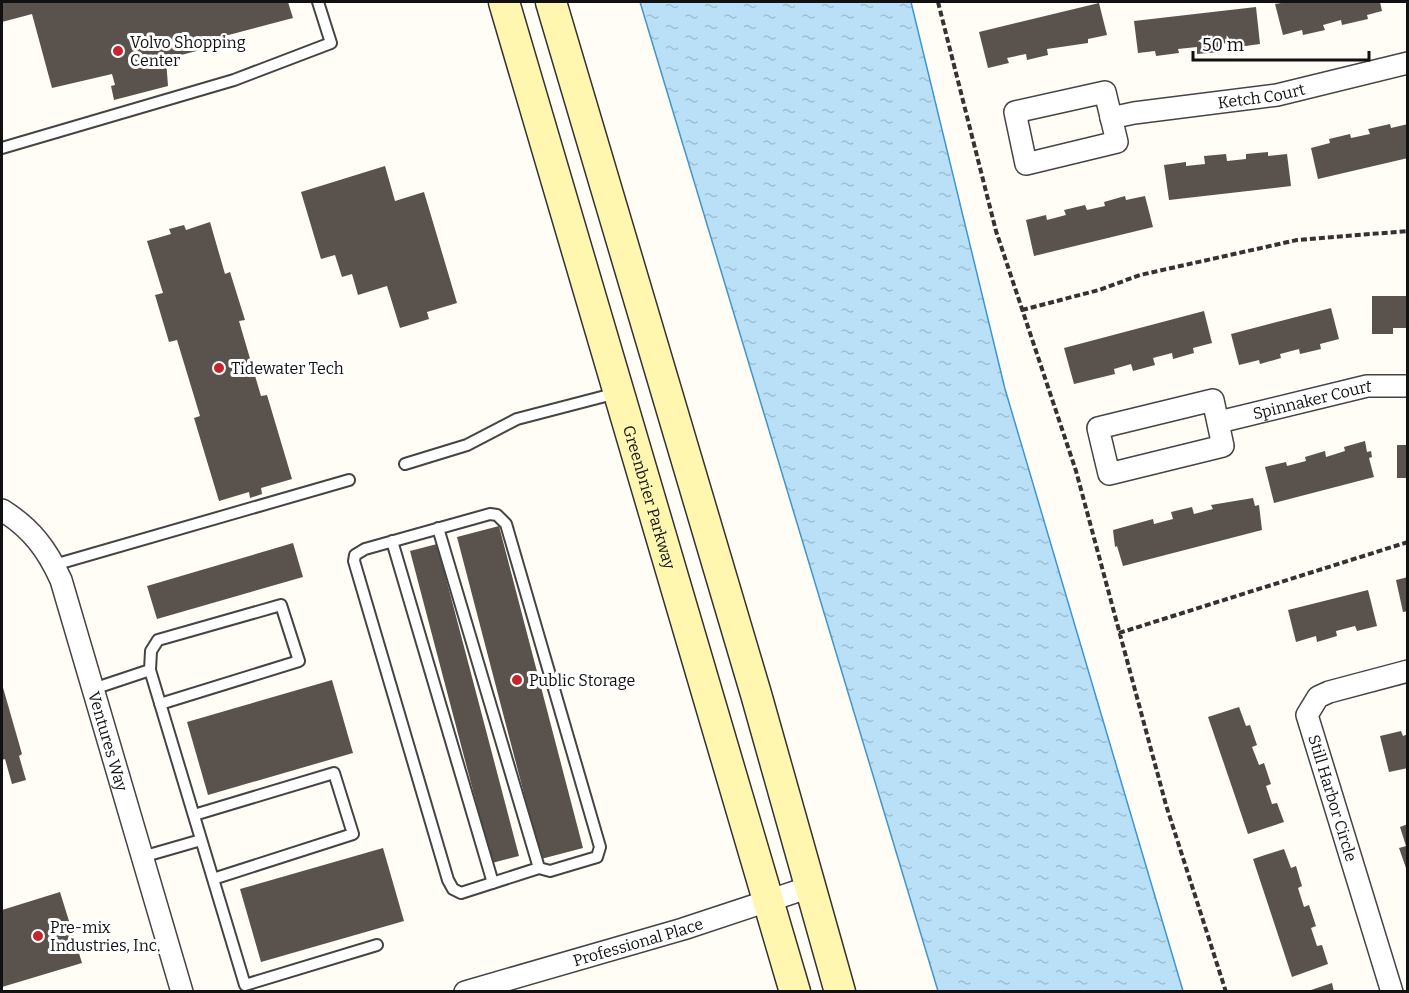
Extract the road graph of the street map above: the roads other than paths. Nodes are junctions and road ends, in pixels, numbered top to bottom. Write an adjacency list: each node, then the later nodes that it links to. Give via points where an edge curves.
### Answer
1 (318, 2): 6 (lane, via 331,43 234,80)
2 (504, 2): 8 (main road, Greenbrier Parkway)
3 (551, 2): 26 (main road)
4 (1407, 63): 5 (street, Ketch Court, via 1277,95)
5 (1111, 118): 5 (street, via 1105,92 1015,112 1026,164 1117,142)
6 (2, 148)
7 (1407, 386): 9 (street, Spinnaker Court, via 1367,386)
8 (619, 393): 10 (lane, via 517,419 467,445); 27 (main road, Greenbrier Parkway)
9 (1219, 422): 9 (street, via 1213,400 1098,428 1108,474 1223,446)
10 (405, 464)
11 (349, 480): 15 (lane)
12 (2, 510): 15 (street, Ventures Way, via 32,532)
13 (438, 528): 14 (lane); 23 (lane); 23 (lane, via 490,514 506,524 600,847 597,857 550,871)
14 (392, 541): 25 (lane); 25 (lane, via 359,551 355,555 355,569 448,880 461,893)
15 (54, 565): 18 (street, Ventures Way)
16 (150, 670): 18 (lane); 19 (lane); 19 (lane, via 151,651 158,640 281,605 299,661)
17 (1407, 671): 33 (street, Still Harbor Circle, via 1329,692 1318,697 1307,715)
18 (93, 689): 22 (street, Ventures Way)
19 (160, 704): 20 (lane)
20 (194, 815): 21 (lane); 24 (lane, via 334,773 353,834)
21 (201, 840): 22 (lane); 24 (lane)
22 (142, 857): 29 (street, Ventures Way)
23 (539, 868): 25 (lane)
24 (213, 879): 28 (lane, via 245,985)
25 (493, 883)
26 (810, 887): 27 (street, Professional Place); 32 (main road)
27 (768, 901): 30 (street, Professional Place); 31 (main road, Greenbrier Parkway)
28 (377, 945)
29 (182, 992)
30 (465, 992)
31 (795, 992)
32 (840, 992)
33 (1392, 992)

